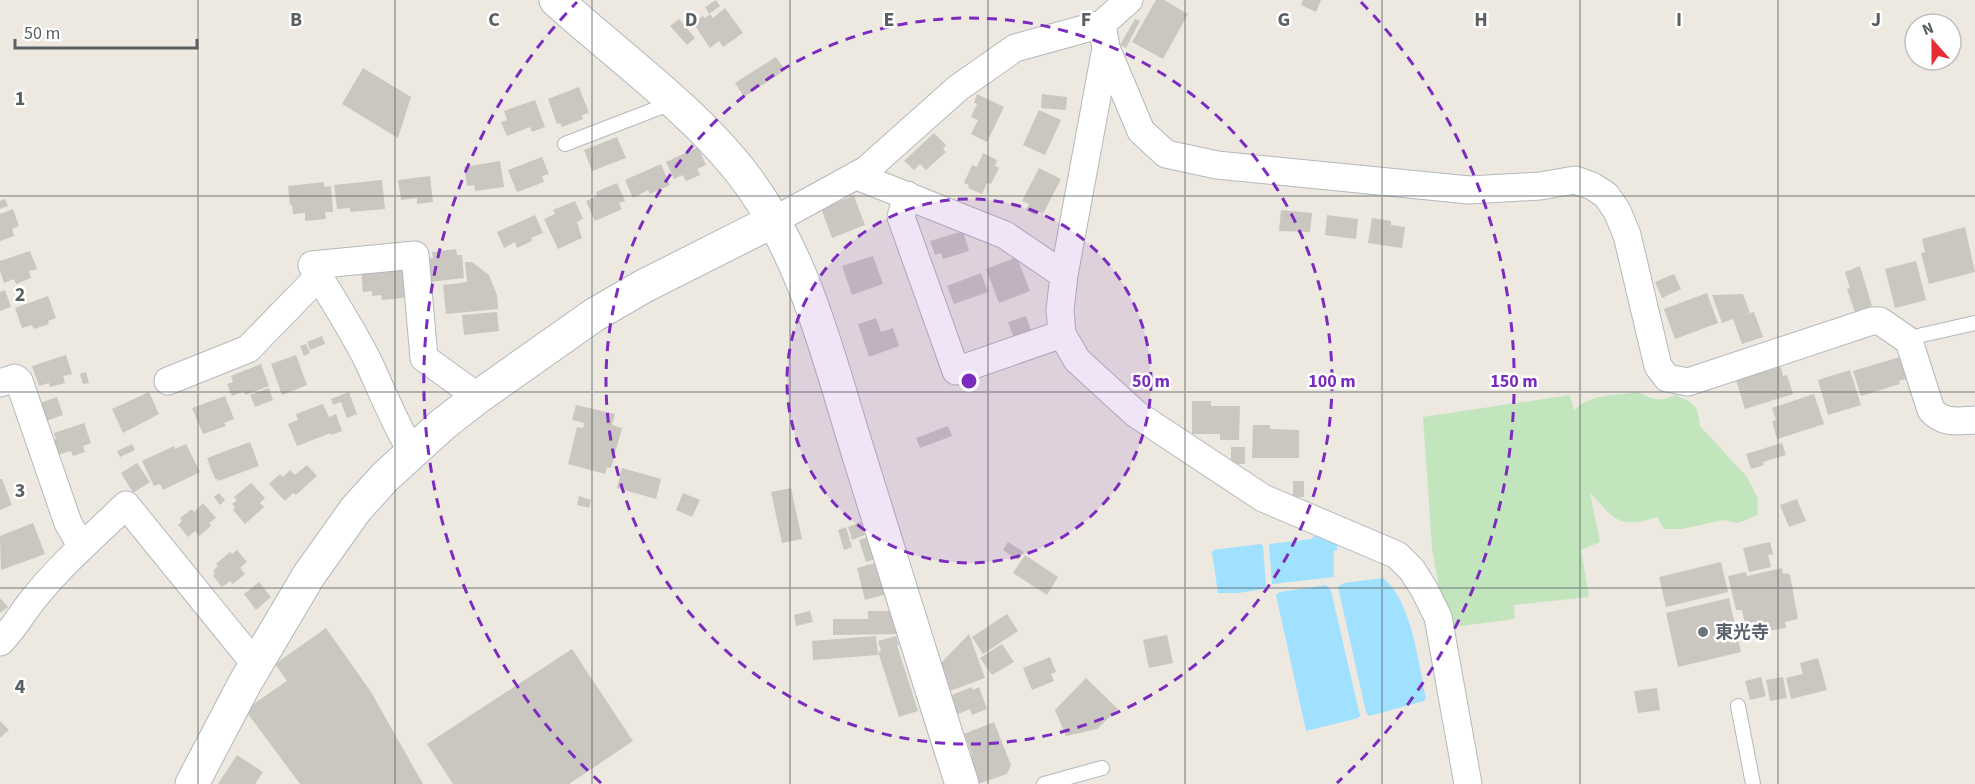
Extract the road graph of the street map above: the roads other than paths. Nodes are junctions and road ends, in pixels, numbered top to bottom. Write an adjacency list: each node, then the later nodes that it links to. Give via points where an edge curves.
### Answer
1 (556, 0): 4 (street)
2 (1129, 0): 3 (street)
3 (1104, 36): 6 (street, via 1015,48 958,88); 10 (street); 13 (street, via 1140,131 1166,154 1217,165 1469,190 1575,180 1592,186 1606,195 1628,235 1658,366 1667,378 1688,382 1872,321 1880,321)
4 (674, 102): 5 (lane); 8 (street, via 728,156)
5 (565, 144)
6 (857, 176): 7 (street); 8 (street)
7 (907, 195): 10 (street, via 1005,235); 12 (street, via 900,218 956,371)
8 (773, 221): 16 (street, via 594,315); 25 (street, via 819,326)
9 (319, 276): 15 (street, via 248,349); 16 (street, via 312,265 415,255 424,358); 18 (street, via 347,321 394,423)
10 (1064, 276): 12 (street)
11 (1975, 323): 13 (lane)
12 (1062, 334): 27 (street, via 1077,360 1136,414 1263,498 1397,555 1412,570 1438,617)
13 (1909, 341): 17 (street, via 1931,410 1941,419)
14 (1, 379): 19 (street, via 20,381 68,523)
15 (168, 381)
16 (478, 397): 18 (street)
17 (1975, 420)
18 (412, 452): 21 (street, via 356,509 335,537)
19 (82, 547): 20 (street); 21 (street, via 126,505)
20 (0, 642)
21 (256, 665): 24 (street)
22 (1738, 706): 28 (lane)
23 (1102, 768): 26 (lane)
24 (192, 784)
25 (962, 784)
26 (1044, 784)
27 (1468, 784)
28 (1753, 784)

